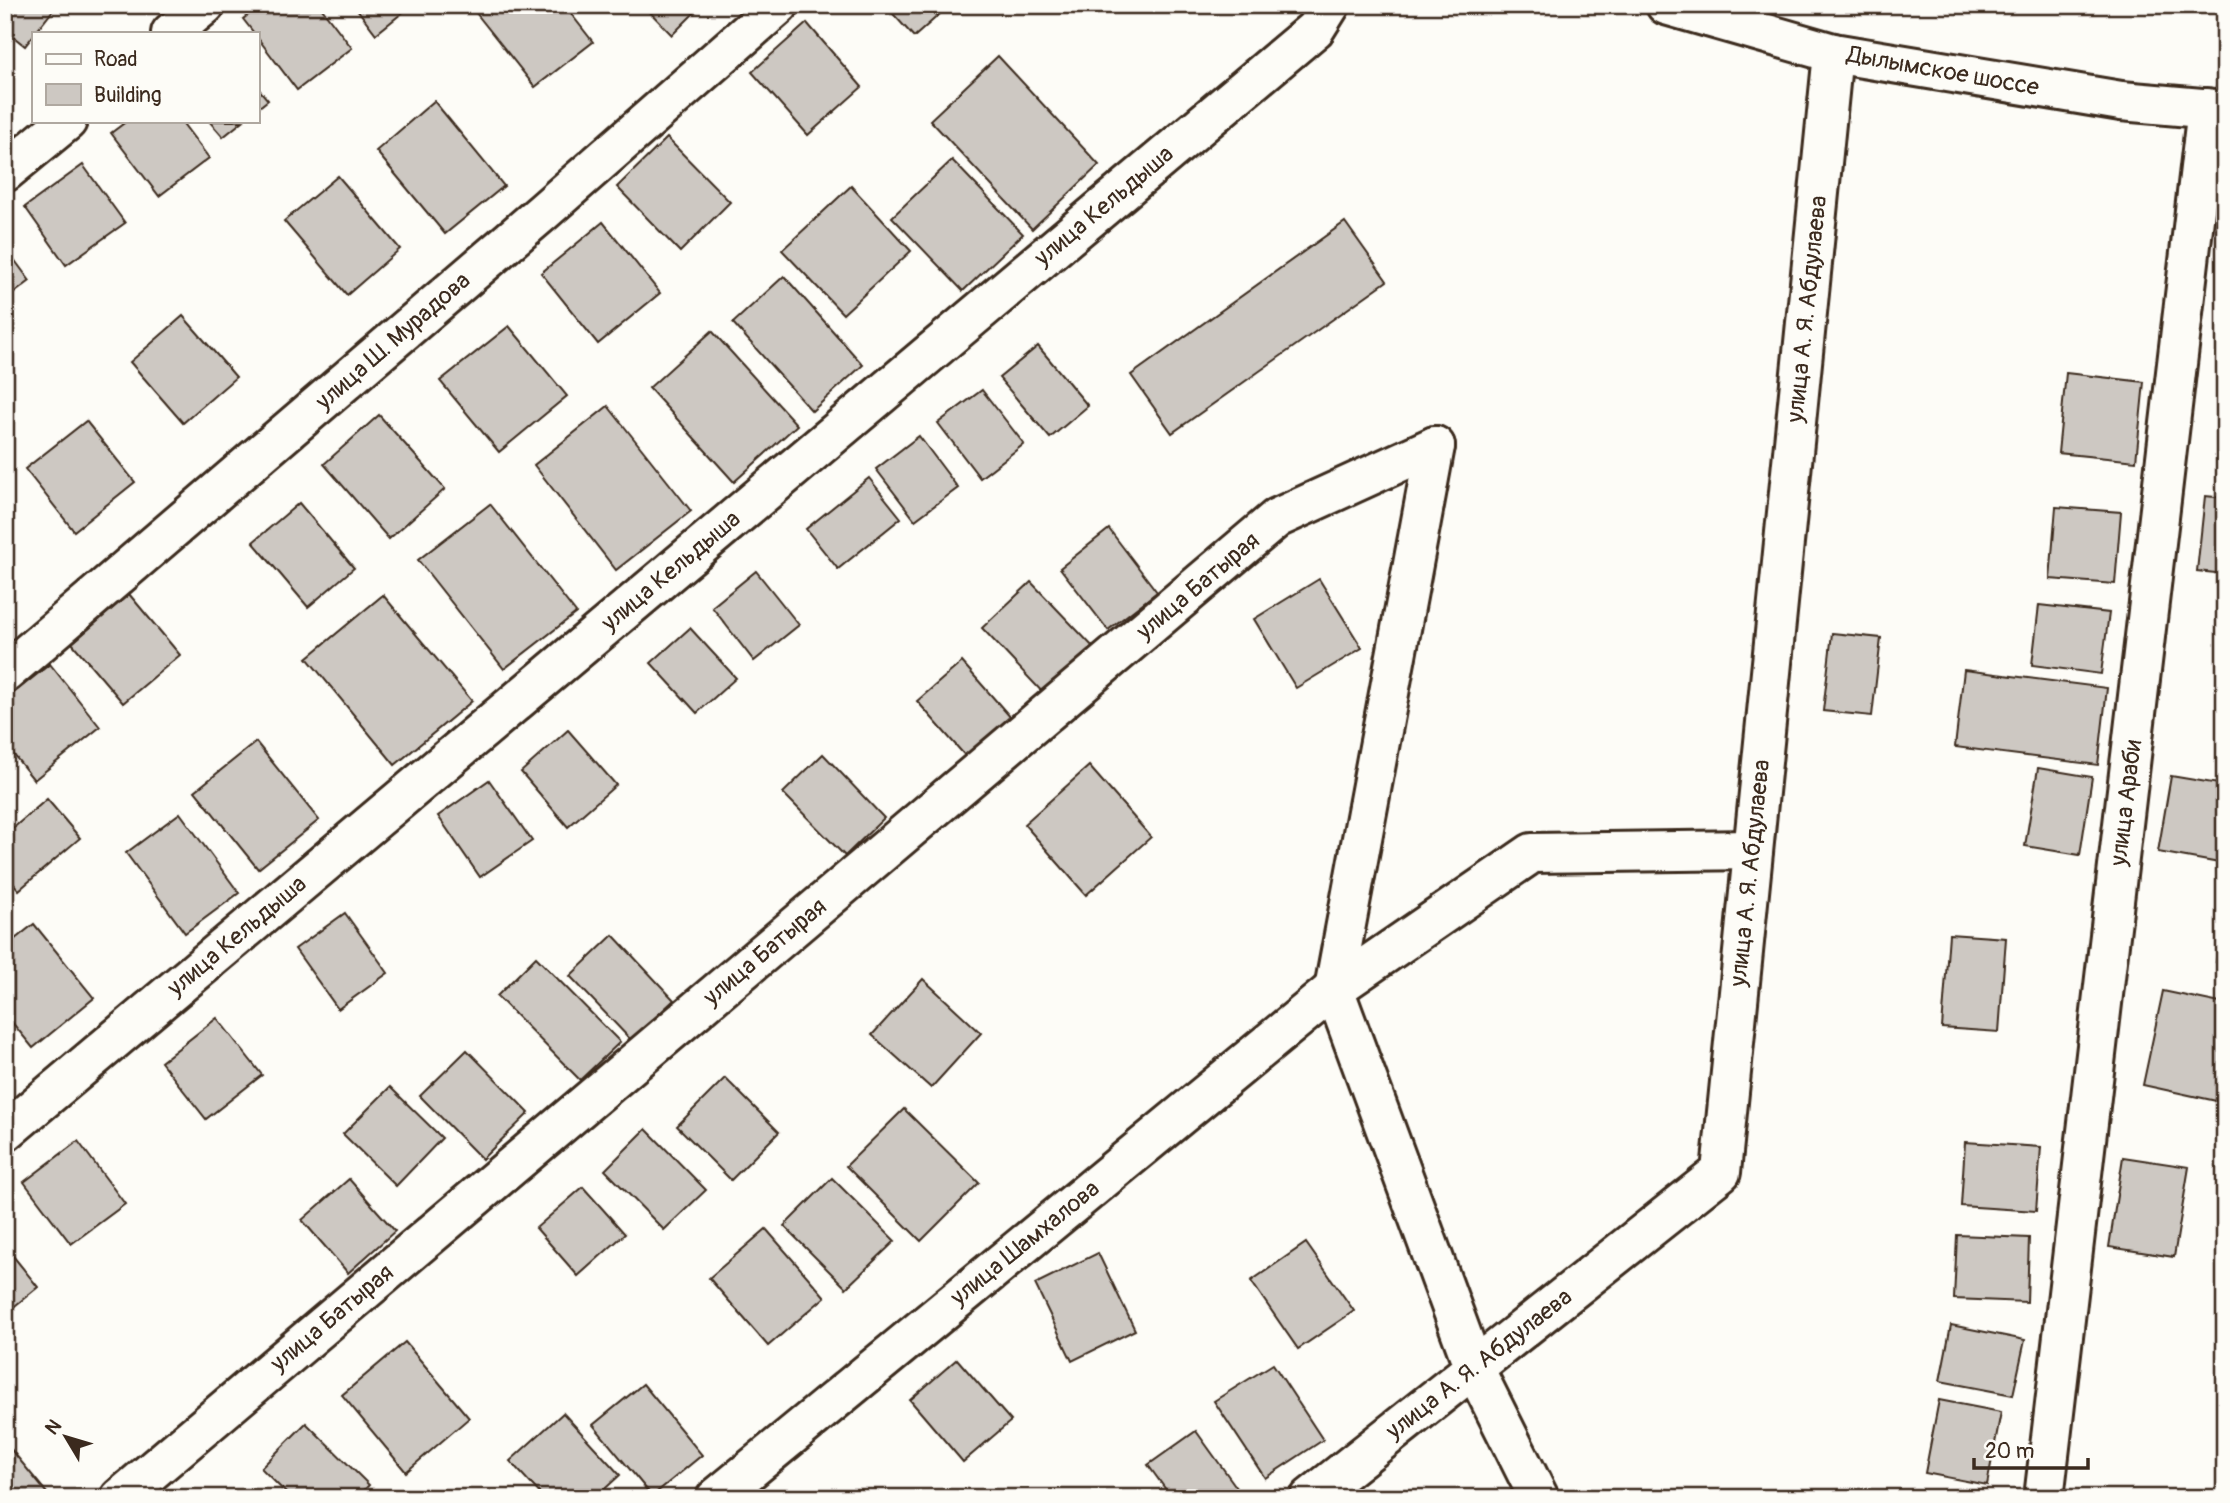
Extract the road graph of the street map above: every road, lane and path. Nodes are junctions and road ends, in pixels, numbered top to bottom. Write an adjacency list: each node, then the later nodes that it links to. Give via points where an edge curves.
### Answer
1 (205, 5): 5 (street)
2 (779, 5): 10 (street, улица Ш. Мурадова)
3 (1330, 5): 13 (street, улица Кельдыша, via 1315,29)
4 (1666, 5): 6 (street, Дылымское шоссе)
5 (172, 32)
6 (1833, 53): 7 (street, Дылымское шоссе, via 2121,101); 11 (street, улица А. Я. Абдулаева)
7 (2216, 109): 19 (street, улица Араби)
8 (66, 122): 9 (street)
9 (5, 172)
10 (5, 673)
11 (1753, 850): 12 (street, улица Шамхалова, via 1532,853); 14 (street, улица А. Я. Абдулаева, via 1721,1171)
12 (1334, 989): 14 (street); 15 (street, улица Батырая, via 1435,446 1277,518); 16 (street, улица Шамхалова)
13 (5, 1132)
14 (1474, 1367): 17 (street, улица А. Я. Абдулаева); 18 (street)
15 (120, 1498)
16 (716, 1498)
17 (1310, 1498)
18 (1539, 1498)
19 (2044, 1498)

